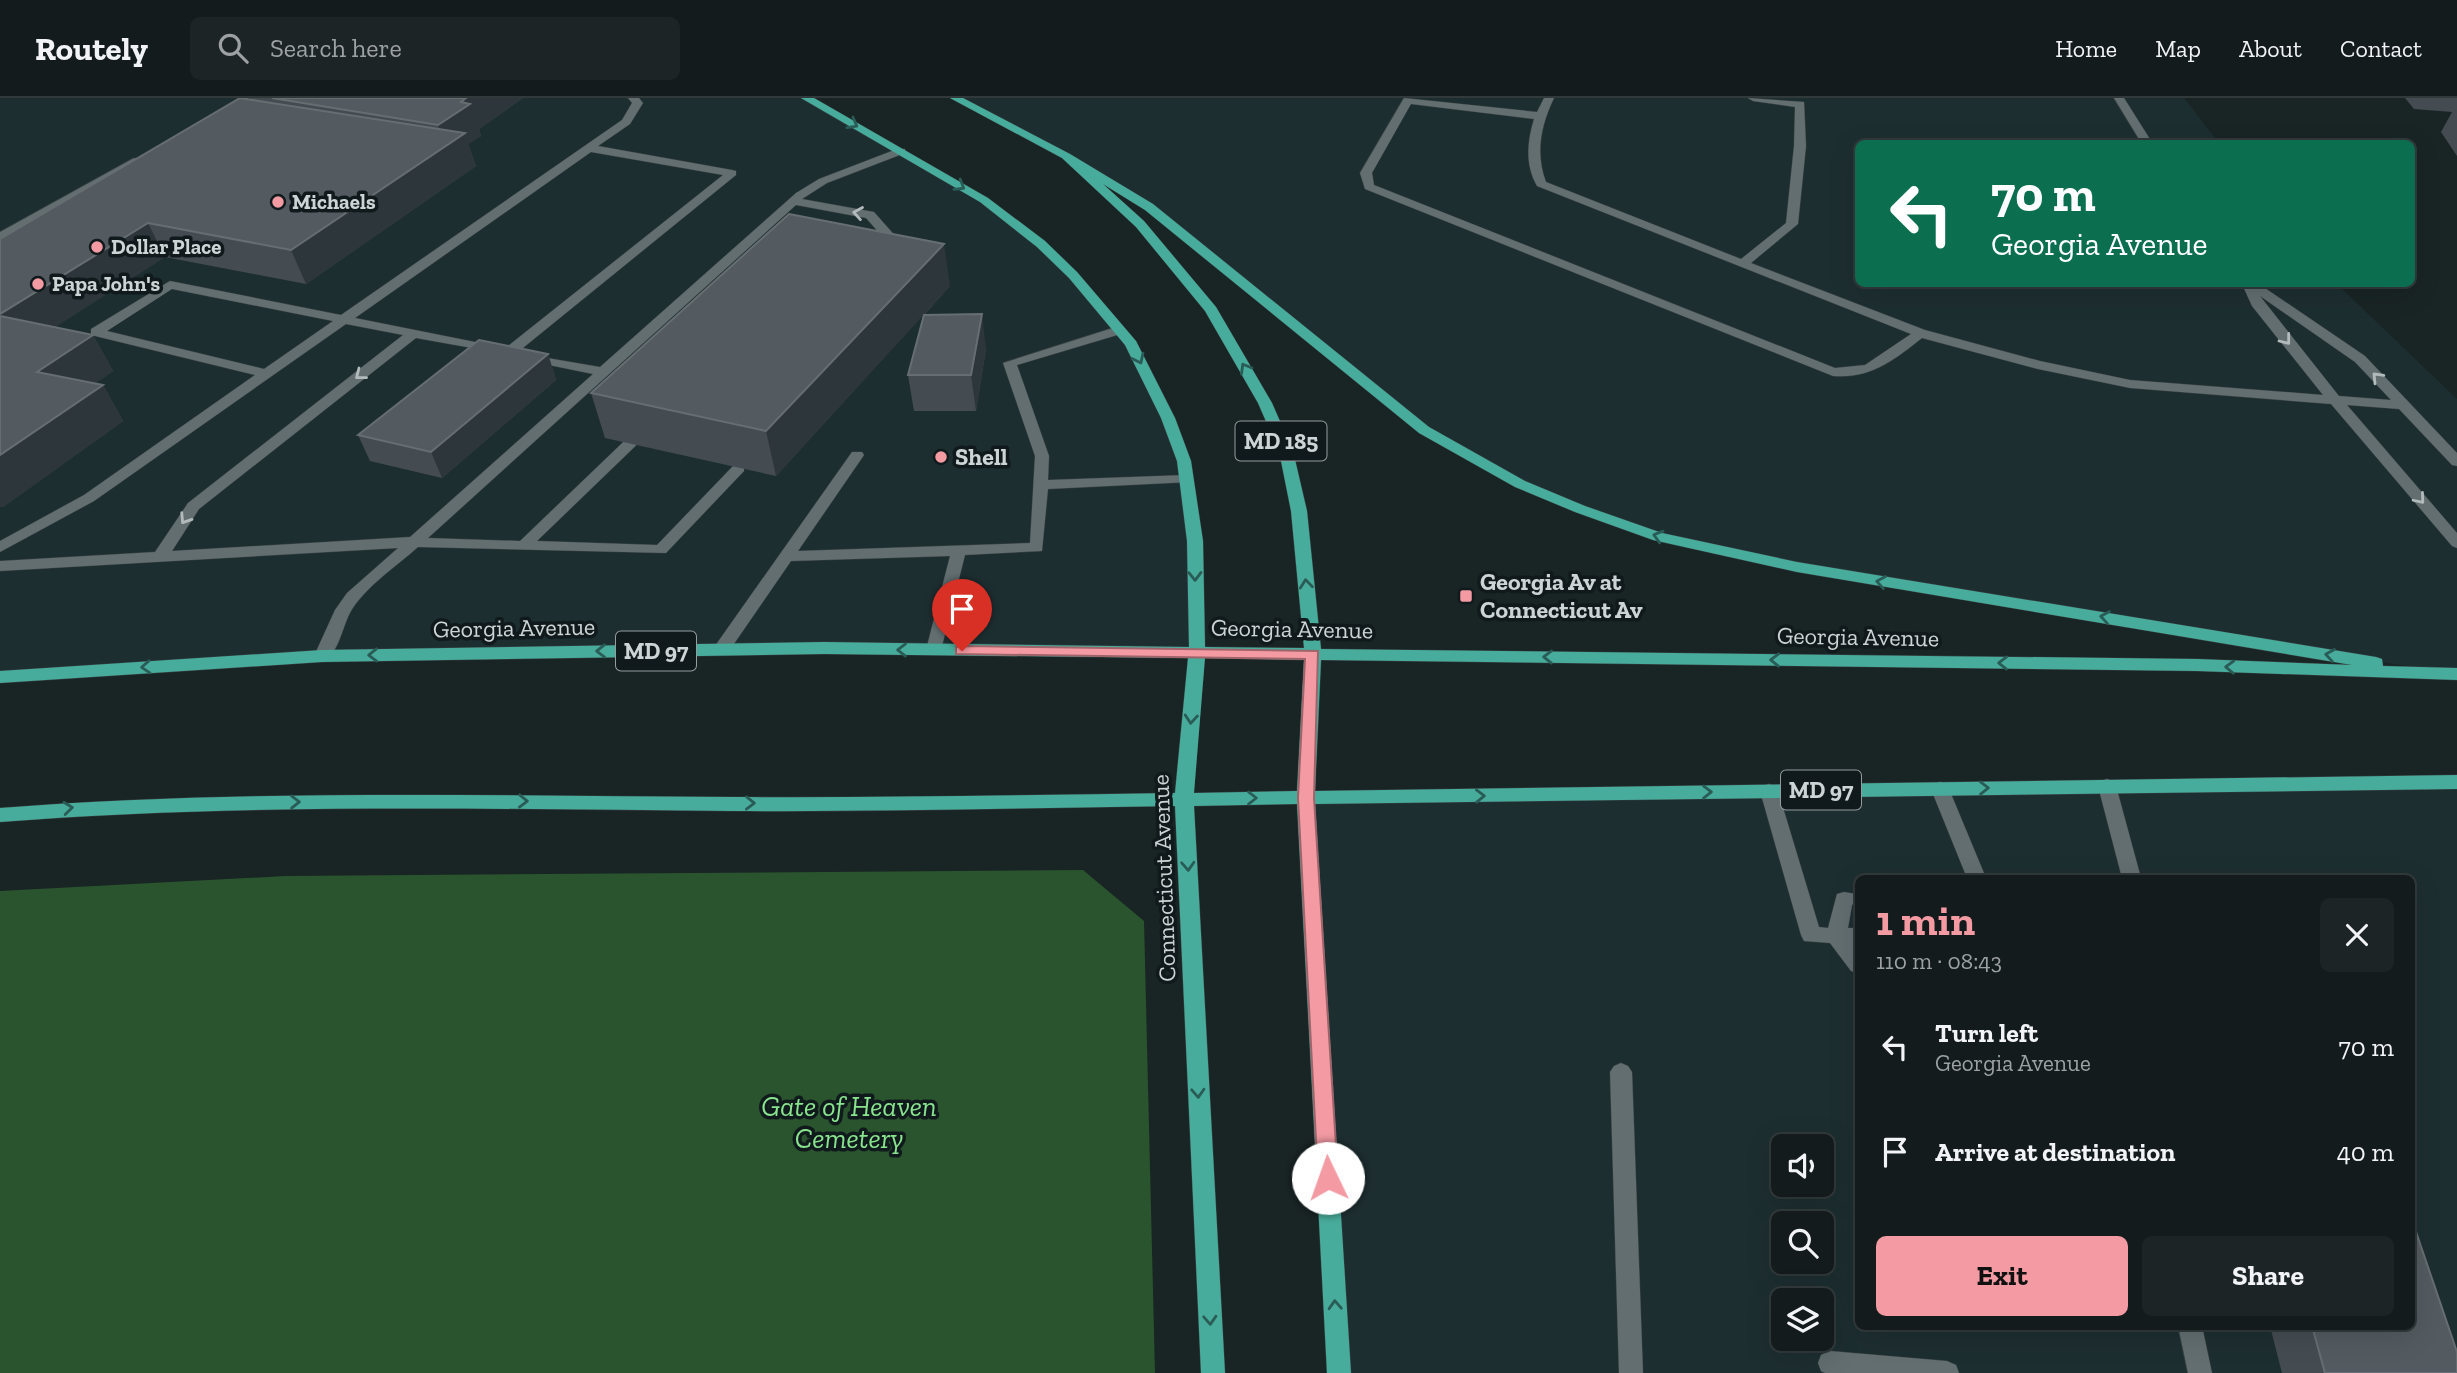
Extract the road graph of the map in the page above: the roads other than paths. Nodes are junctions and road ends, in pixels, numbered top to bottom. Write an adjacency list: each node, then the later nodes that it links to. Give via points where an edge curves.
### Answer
1 (633, 98): 9 (lane, via 638,108 626,122)
2 (806, 98): 10 (main road, Connecticut Avenue, one-way to 10)
3 (955, 98): 12 (main road, MD 185)
4 (1549, 98): 7 (lane)
5 (1753, 98): 16 (lane, via 1800,104 1800,146 1792,224)
6 (2119, 98): 8 (lane)
7 (1539, 116): 16 (lane, via 1533,166 1541,184); 22 (lane, via 1408,100 1366,173 1369,187 1833,372 1850,375 1879,366)
8 (2145, 140)
9 (588, 148): 19 (lane); 24 (lane, via 733,173)
10 (901, 151): 13 (lane, via 823,181); 20 (main road, Connecticut Avenue, one-way to 20, via 1014,221 1073,275)
11 (147, 153): 14 (lane)
12 (1066, 156): 47 (main road, MD 185, one-way to 12, via 1300,511 1286,451 1265,404 1211,310 1140,224); 49 (main road, one-way to 12, via 1797,567 1658,537 1580,509 1520,484 1424,430 1149,207)
13 (793, 201): 15 (lane, one-way to 13, via 908,257 870,215); 23 (lane, via 769,230)
14 (0, 237)
15 (878, 250)
16 (1742, 264): 22 (lane)
17 (2250, 287): 28 (lane, one-way to 28, via 2257,303)
18 (2253, 287): 29 (lane, one-way to 18, via 2360,359)
19 (345, 318): 21 (lane); 27 (lane); 27 (lane, via 170,285 96,332)
20 (1119, 330): 34 (main road, Connecticut Avenue, one-way to 34, via 1131,344 1168,418); 35 (lane, via 1010,363 1042,456)
21 (414, 333): 24 (lane); 42 (lane, one-way to 42, via 193,506)
22 (1920, 333): 28 (lane, via 2130,384)
23 (625, 352): 25 (lane); 26 (lane)
24 (508, 353): 26 (lane)
25 (648, 357)
26 (603, 372): 36 (lane)
27 (266, 374): 39 (lane, via 89,498)
28 (2336, 401): 29 (lane); 37 (lane, one-way to 37)
29 (2403, 405): 32 (lane)
30 (658, 416): 38 (lane)
31 (857, 455): 41 (lane)
32 (2457, 462)
33 (739, 468): 38 (lane, via 662,550)
34 (1186, 479): 35 (lane); 46 (main road, Connecticut Avenue, one-way to 46, via 1195,541)
35 (1041, 485): 40 (lane, via 1037,548)
36 (414, 542): 38 (lane); 42 (lane); 48 (lane, via 353,597)
37 (2457, 543)
38 (523, 546)
39 (0, 547)
40 (959, 551): 41 (lane); 45 (lane)
41 (785, 556): 44 (lane)
42 (160, 557): 43 (lane)
43 (0, 566)
44 (721, 650): 45 (main road, Georgia Avenue / MD 97, one-way to 44); 48 (main road, Georgia Avenue / MD 97, one-way to 48)
45 (934, 650): 46 (main road, Georgia Avenue / MD 97)
46 (1197, 651): 47 (main road, Georgia Avenue / MD 97); 55 (main road, Connecticut Avenue, one-way to 55)
47 (1313, 654): 49 (main road, Georgia Avenue / MD 97, one-way to 47, via 2197,666); 56 (main road, MD 185)
48 (322, 656): 50 (main road, Georgia Avenue / MD 97, one-way to 50)
49 (2451, 674)
50 (0, 677)
51 (2457, 782): 52 (main road, MD 97)
52 (2107, 786): 53 (main road, MD 97, one-way to 52); 59 (lane)
53 (1940, 789): 54 (main road, MD 97); 58 (lane)
54 (1769, 791): 56 (main road, MD 97, one-way to 54); 61 (lane, via 1811,935)
55 (1184, 798): 56 (main road, MD 97, one-way to 56); 57 (main road, MD 97, one-way to 55, via 99,805 378,800 833,804); 67 (main road, Connecticut Avenue, one-way to 67)
56 (1306, 798): 68 (main road, one-way to 56)
57 (0, 815)
58 (1976, 875)
59 (2131, 875)
60 (1849, 899): 61 (lane, via 1844,899)
61 (1836, 936): 62 (lane); 63 (lane)
62 (1855, 936)
63 (1855, 961)
64 (1621, 1072): 69 (lane)
65 (2191, 1330): 71 (lane)
66 (1830, 1363): 70 (lane)
67 (1213, 1373)
68 (1339, 1373)
69 (1630, 1373)
70 (1947, 1373)
71 (2200, 1373)

